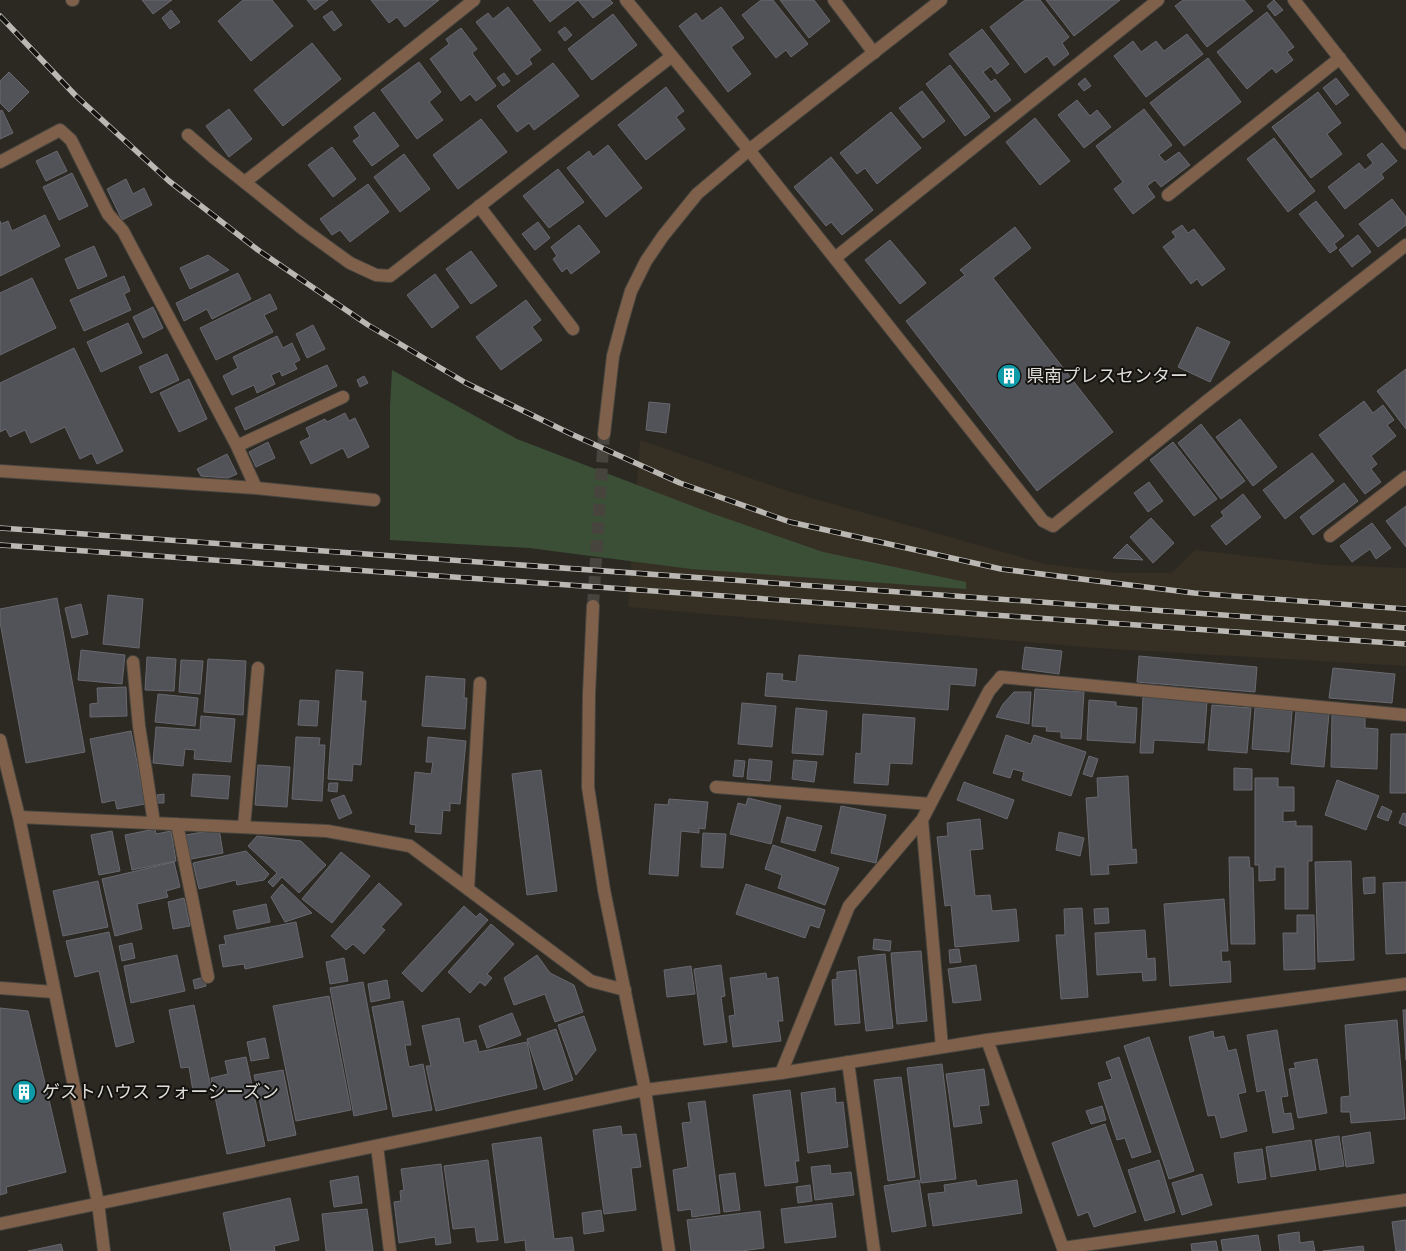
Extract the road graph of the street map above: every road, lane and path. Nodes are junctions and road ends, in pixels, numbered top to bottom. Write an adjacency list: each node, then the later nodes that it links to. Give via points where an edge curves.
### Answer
1 (474, 0): 14 (street)
2 (626, 0): 8 (street)
3 (834, 0): 7 (street)
4 (941, 0): 7 (street)
5 (1158, 0): 18 (street)
6 (1294, 0): 9 (street)
7 (874, 53): 12 (street)
8 (672, 56): 12 (street); 16 (street)
9 (1340, 58): 11 (street); 15 (street)
10 (188, 135): 14 (street)
11 (1406, 143)
12 (750, 150): 18 (street); 21 (street, via 697,194 646,261 631,291 613,356)
13 (0, 162): 22 (street, via 60,130 71,140 108,214 124,231)
14 (245, 182): 16 (street, via 350,263 390,276)
15 (1168, 195)
16 (479, 206): 19 (street)
17 (1406, 245): 18 (street, via 1053,526 1043,521)
18 (835, 258)
19 (573, 329)
20 (343, 396): 22 (street)
21 (604, 434)
22 (237, 446): 25 (street)
23 (0, 472): 25 (street)
24 (1406, 477): 27 (street)
25 (256, 488): 26 (street)
26 (374, 500)
27 (1330, 536)
28 (593, 606): 45 (street, via 588,787 604,890)
29 (133, 662): 38 (street)
30 (258, 668): 40 (street)
31 (480, 683): 41 (street)
32 (1406, 715): 35 (street, via 1001,677 989,691)
33 (0, 740): 36 (street)
34 (716, 788): 35 (street)
35 (930, 804): 37 (street)
36 (19, 817): 38 (street); 46 (street)
37 (922, 820): 48 (street); 50 (street, via 849,906)
38 (154, 823): 39 (street)
39 (177, 824): 40 (street); 42 (street)
40 (244, 827): 41 (street, via 326,831 410,846)
41 (468, 889): 45 (street, via 591,981)
42 (208, 977)
43 (1406, 984): 47 (street)
44 (0, 988): 46 (street)
45 (625, 990): 51 (street)
46 (54, 992): 54 (street)
47 (987, 1040): 48 (street); 56 (street)
48 (942, 1047): 49 (street)
49 (848, 1062): 50 (street); 60 (street)
50 (781, 1072): 51 (street)
51 (645, 1090): 52 (street); 59 (street)
52 (377, 1146): 54 (street); 58 (street)
53 (1406, 1200): 56 (street)
54 (98, 1203): 55 (street); 57 (street)
55 (0, 1224)
56 (1063, 1249)
57 (104, 1251)
58 (390, 1251)
59 (669, 1251)
60 (874, 1251)

